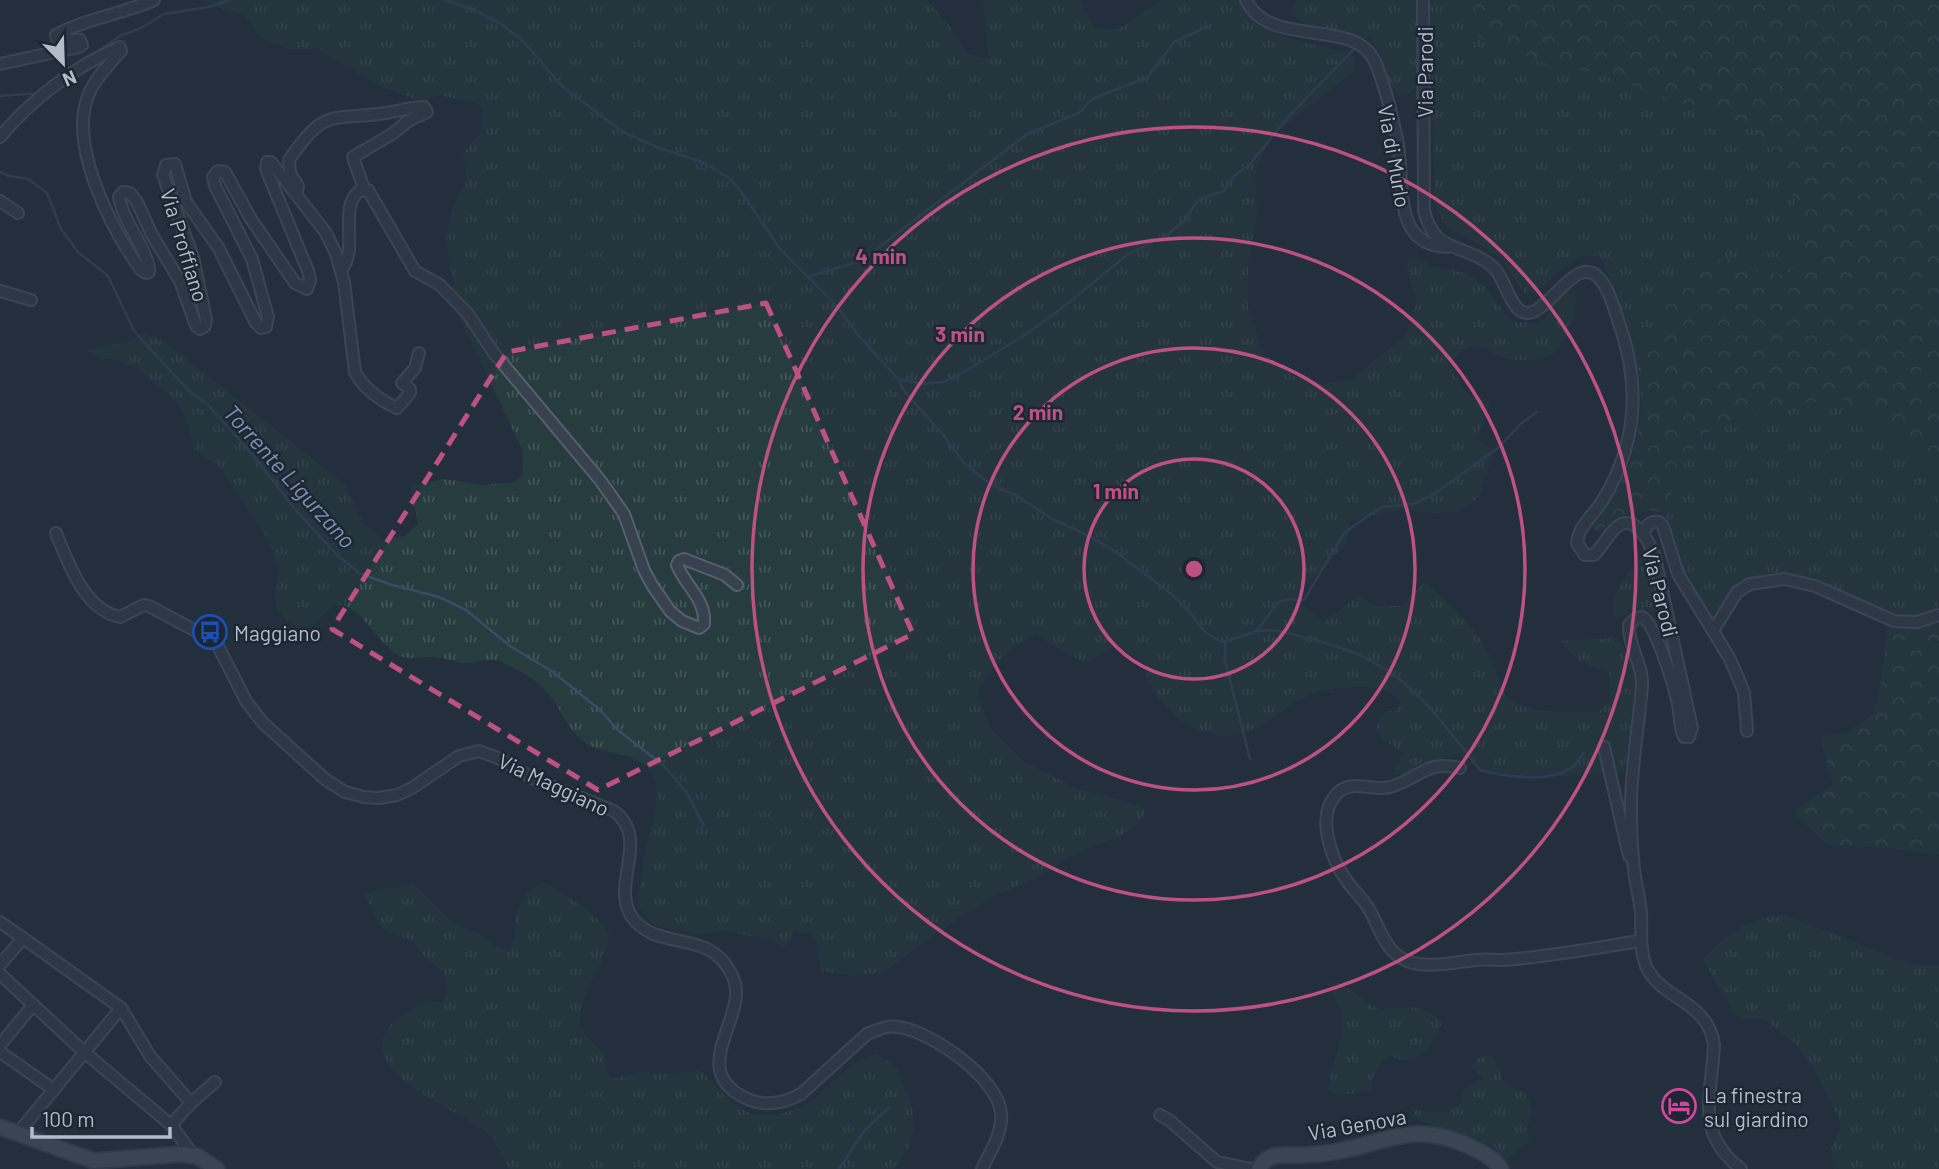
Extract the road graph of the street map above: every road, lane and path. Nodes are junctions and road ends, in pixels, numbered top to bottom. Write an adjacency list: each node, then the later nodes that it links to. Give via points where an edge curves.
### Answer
1 (154, 0): 4 (street, via 56,35 62,41 80,40 79,47)
2 (1246, 0): 10 (street, Via di Murlo, via 1274,25 1350,40 1369,50 1398,144 1406,216 1423,241)
3 (1423, 0): 10 (street, Via Parodi, via 1424,210 1430,230)
4 (0, 64)
5 (0, 137): 7 (street, Via Proffiano, via 79,69 121,48 87,100 84,146 107,212 139,267 149,272 123,212 119,197 123,192 137,202 200,329 206,318 200,285 163,174 166,165 177,167 186,202 218,247 263,329 268,317 251,259 213,177 218,171 225,172 256,226 295,283 305,289 308,271 267,162 276,166)
6 (364, 189): 7 (street, Via Proffiano, via 354,157 427,112 424,107 342,115 317,125 289,160 298,186); 11 (street, Via Proffiano, via 352,198 350,239); 17 (street, Via Proffiano, via 415,271 440,285 468,314 493,352 600,480 624,514 644,570 670,611 691,626 704,624 700,600 677,565 684,559 725,575)
7 (296, 194): 11 (street, Via Proffiano, via 326,233)
8 (0, 201): 9 (street)
9 (18, 213)
10 (1450, 247): 16 (street, Via Parodi, via 1491,266 1503,279 1515,307 1526,313 1539,308 1579,274 1592,273 1602,284 1629,353 1634,416 1619,466 1602,501 1579,532 1577,543 1581,552 1591,556 1621,525 1634,525)
11 (342, 269): 14 (street, Via Proffiano, via 355,372 365,387 394,408 400,407 411,390 401,383 415,368)
12 (0, 291): 13 (street)
13 (32, 300)
14 (419, 353)
15 (56, 533): 43 (street, Via Maggiano, via 80,587 111,615 120,617 149,606 213,640 263,723 345,792 379,798 397,795 459,756 479,751 614,811 626,824 631,839 627,901 635,920 655,936 705,948 725,963 734,979 736,1004 720,1054 722,1073 735,1090 754,1101 789,1100 802,1094 867,1034 896,1026 922,1033 984,1077 997,1094 1000,1129)
16 (1644, 533): 19 (street, via 1653,521 1663,526 1678,574); 23 (street, Via Parodi, via 1655,558 1692,728 1686,738 1650,624 1646,618 1636,618 1628,628 1643,679 1632,781)
17 (737, 585)
18 (1939, 615): 19 (street, via 1917,622 1894,621 1815,586 1785,579 1749,584 1737,592)
19 (1713, 631): 20 (street, via 1744,692)
20 (1747, 731)
21 (1604, 747): 23 (street)
22 (1460, 768): 26 (street, via 1431,767 1390,787 1351,786 1330,804 1328,834 1336,863 1396,953 1405,960 1427,964 1545,955)
23 (1635, 877): 26 (street, Via Parodi)
24 (0, 922): 25 (street)
25 (23, 938): 27 (street); 30 (street)
26 (1640, 941): 47 (street, Via Parodi, via 1646,965 1657,981 1696,1011 1712,1034 1711,1131 1722,1152)
27 (0, 965)
28 (0, 974): 29 (street)
29 (33, 1005): 31 (street); 32 (street)
30 (121, 1007): 32 (street); 36 (street, via 150,1056)
31 (0, 1045)
32 (83, 1051): 35 (street); 38 (street)
33 (0, 1052): 35 (street)
34 (215, 1082): 36 (street)
35 (53, 1089): 40 (street)
36 (191, 1102): 38 (street)
37 (1160, 1115): 44 (street, via 1217,1162)
38 (171, 1125): 41 (street)
39 (0, 1126): 40 (main road)
40 (18, 1133): 41 (main road, via 94,1161)
41 (193, 1155): 42 (main road)
42 (217, 1169)
43 (982, 1169)
44 (1251, 1169)
45 (1259, 1169): 46 (main road, Via Genova, via 1274,1155 1334,1152 1408,1133 1444,1136 1486,1154)
46 (1501, 1169)
47 (1741, 1169)

